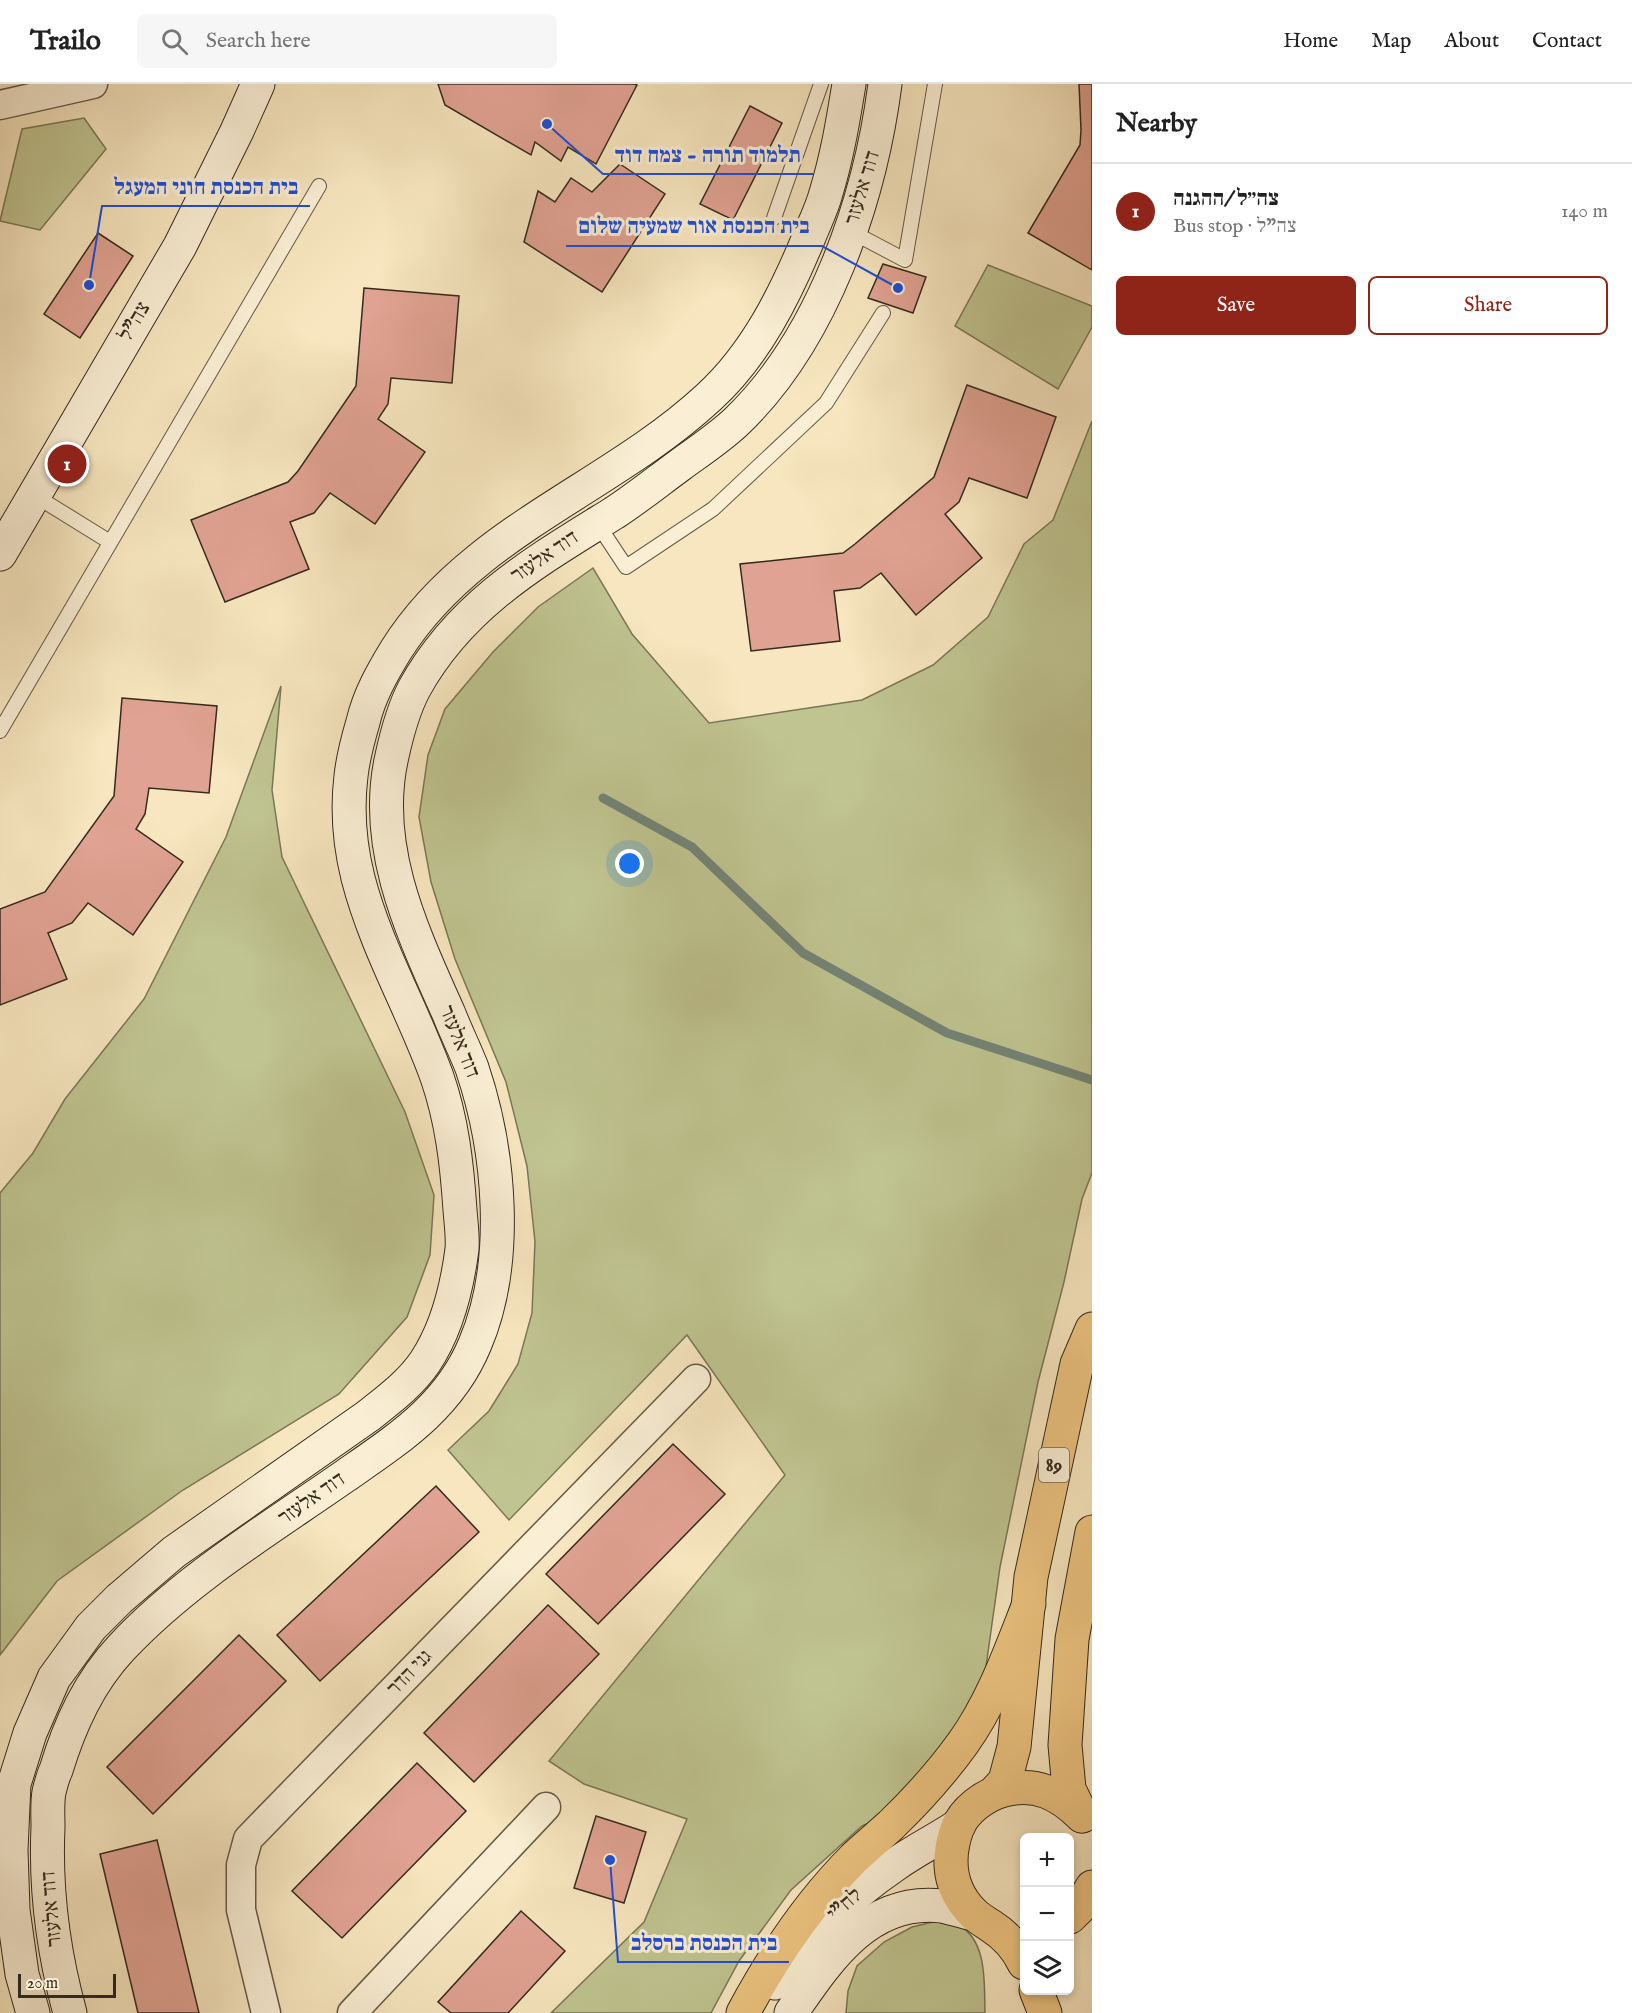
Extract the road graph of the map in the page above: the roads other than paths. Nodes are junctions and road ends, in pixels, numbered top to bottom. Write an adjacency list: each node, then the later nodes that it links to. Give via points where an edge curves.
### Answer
1 (93, 84): 7 (street)
2 (258, 84): 12 (street, צה"ל, via 180,246)
3 (821, 84): 9 (lane)
4 (849, 84): 32 (street, דוד אלעזר, via 825,197 771,319 743,359 710,396 678,422 469,566 436,597 379,677 364,717 351,775 350,823 357,876 379,945 437,1077 448,1116 456,1154 462,1245 455,1290 442,1331 429,1355 398,1393 174,1552 91,1627 54,1678 30,1733 14,1784 13,1910 22,1974)
5 (885, 84): 10 (street, דוד אלעזר, via 876,142)
6 (934, 84): 10 (lane, via 905,260)
7 (0, 105)
8 (319, 186): 14 (lane)
9 (774, 218)
10 (850, 231): 13 (street, דוד אלעזר, via 802,337 772,382 735,423)
11 (884, 314): 13 (lane, via 826,403 713,509 627,567)
12 (34, 495): 14 (lane); 15 (street, צה"ל)
13 (597, 523): 33 (street, דוד אלעזר, via 492,593 436,654 412,693 398,728 386,779 386,820 393,869 413,933 471,1065 491,1149 498,1247 490,1298 475,1345 454,1384 422,1419 196,1580 118,1651 85,1696 63,1745 49,1790 49,1907 57,1967)
14 (110, 542): 16 (lane)
15 (0, 554)
16 (0, 731)
17 (1092, 1329): 20 (highway, 89, via 1077,1364 1041,1524)
18 (696, 1379): 34 (street, גני הדר, via 248,1839 241,1865 241,1910)
19 (1092, 1532): 24 (highway, 89, via 1072,1639 1065,1745 1068,1789)
20 (1029, 1604): 21 (highway, 89, via 1014,1747 1005,1781); 36 (highway, via 993,1692 964,1741 916,1799 854,1858 815,1904)
21 (994, 1793): 23 (highway, 89, via 974,1806); 24 (highway, 89, via 1017,1787 1041,1789 1064,1799)
22 (546, 1807): 35 (street)
23 (958, 1825): 27 (highway, 89, via 951,1848 950,1873 958,1896); 37 (street, לח"י, via 852,1896 797,1953)
24 (1087, 1825)
25 (1092, 1887): 26 (highway)
26 (1074, 1913)
27 (997, 1925): 28 (highway, 89); 31 (street, לח"י, via 941,1906 885,1914 850,1937)
28 (1020, 1954)
29 (1038, 1995): 38 (highway)
30 (1048, 1995): 38 (highway)
31 (802, 2006)
32 (33, 2013)
33 (70, 2013)
34 (266, 2013)
35 (352, 2013)
36 (743, 2013)
37 (759, 2013)
38 (1046, 2013)

